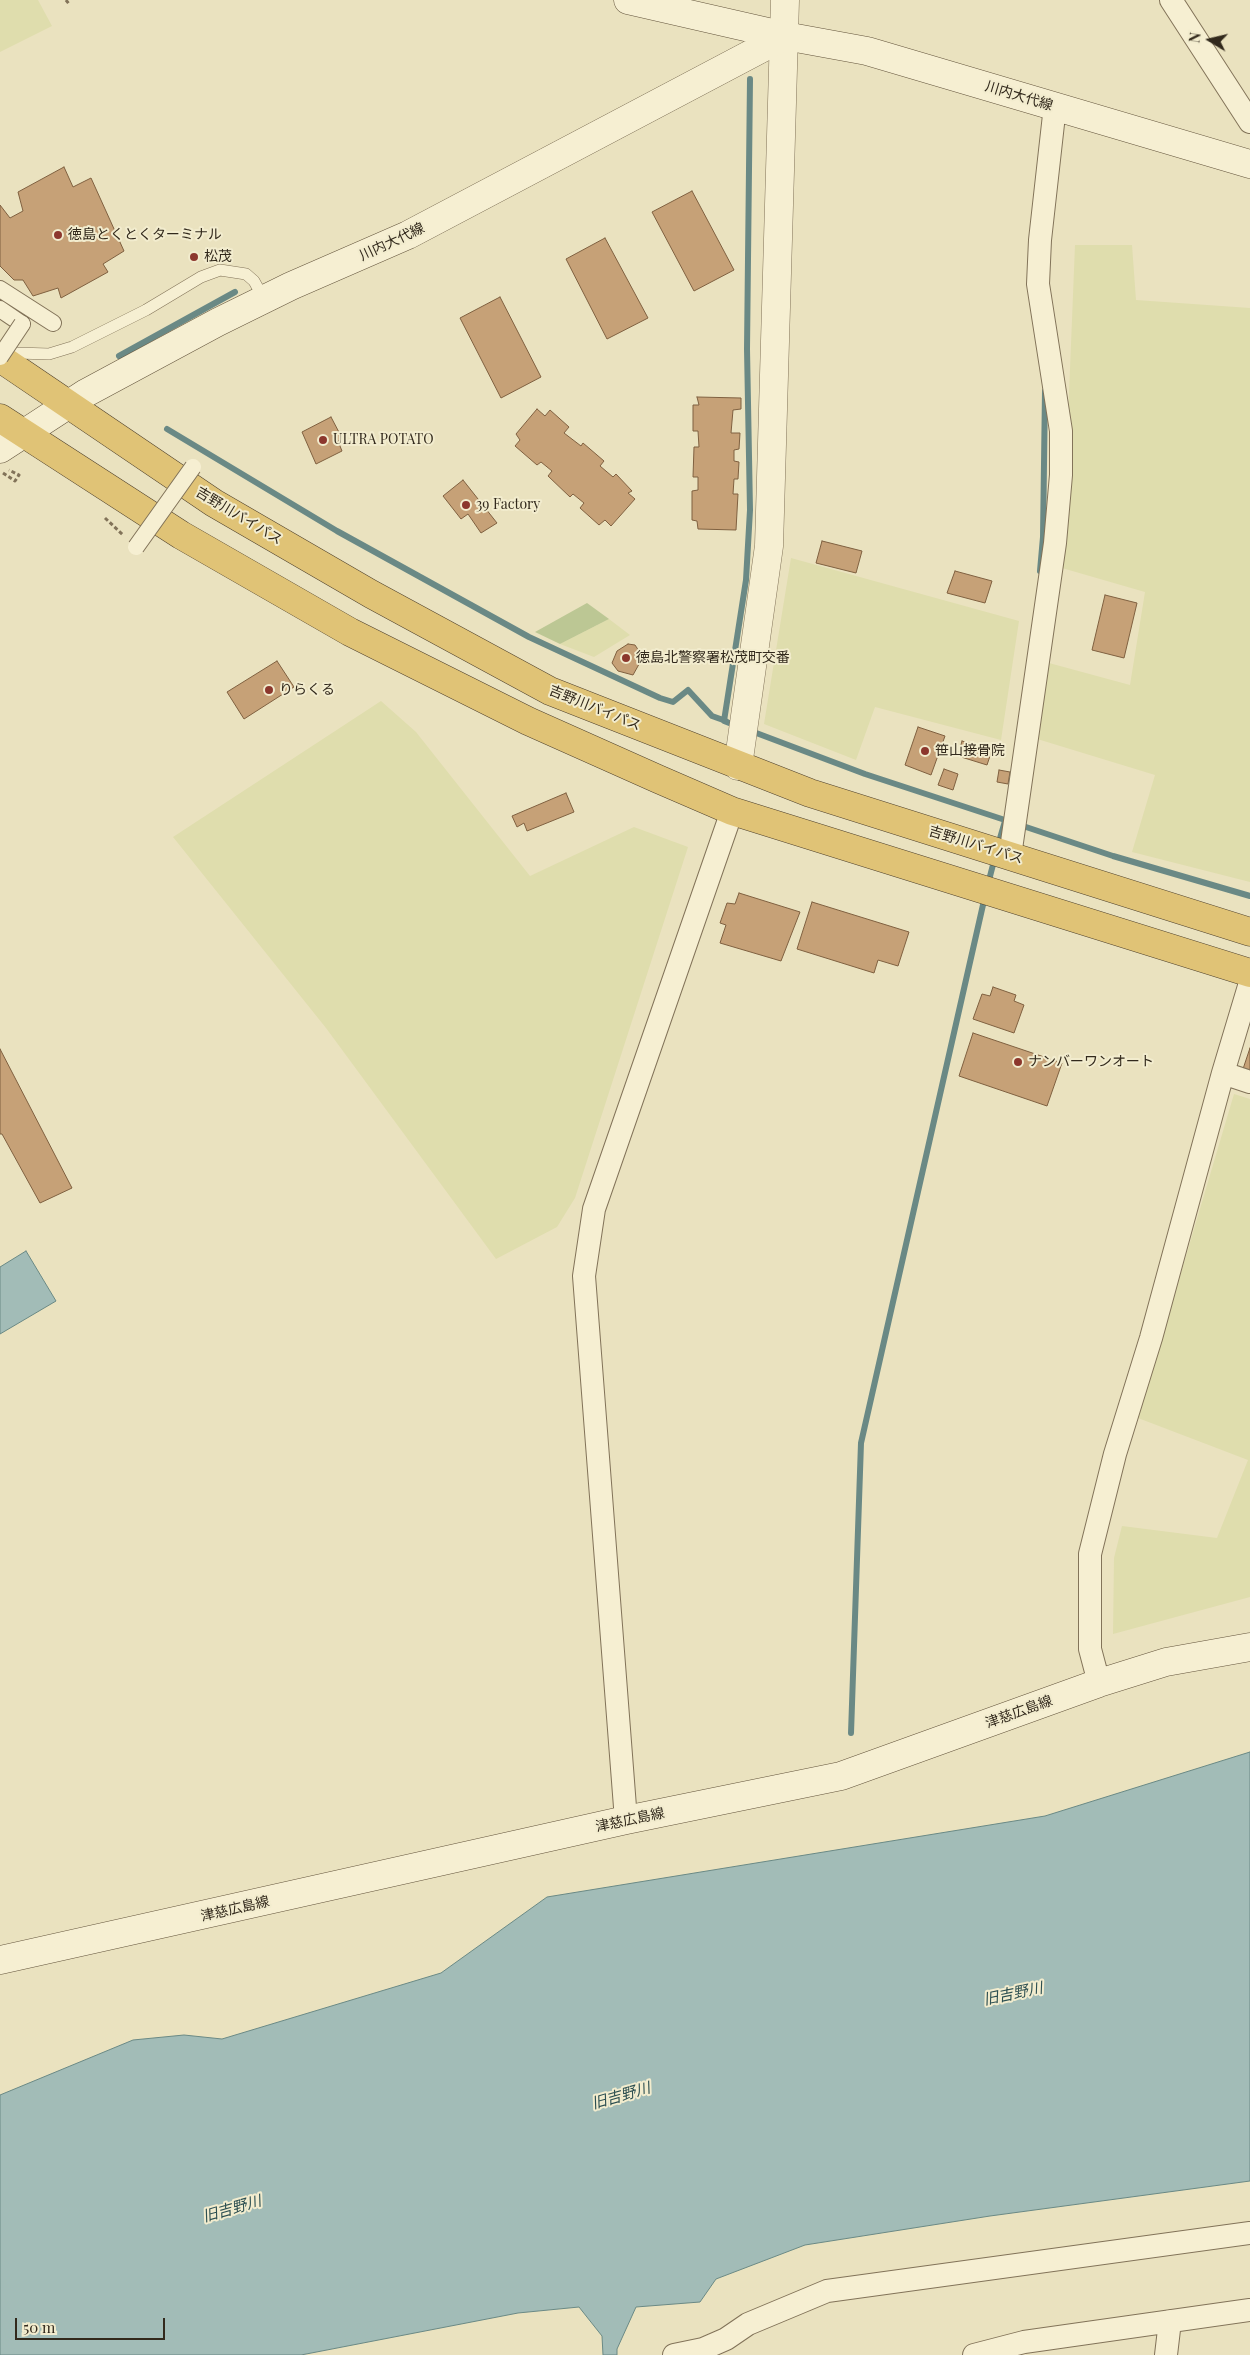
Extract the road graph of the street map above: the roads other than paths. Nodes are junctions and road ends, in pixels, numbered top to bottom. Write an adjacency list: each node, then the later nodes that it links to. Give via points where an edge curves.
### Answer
1 (628, 0): 4 (main road, 川内大代線)
2 (785, 0): 4 (main road)
3 (1171, 0): 6 (street)
4 (785, 36): 5 (main road, 川内大代線, via 866,50); 9 (main road, 川内大代線, via 408,236); 20 (main road, via 769,546)
5 (1054, 106): 7 (main road, 川内大代線); 22 (street, via 1038,284 1061,431 1061,475 1055,543)
6 (1250, 122)
7 (1250, 164)
8 (0, 289): 11 (street)
9 (264, 299): 12 (lane, via 246,274 220,270 72,347 49,354); 14 (main road, 川内大代線)
10 (0, 309): 13 (street, bridge, via 22,324)
11 (52, 324)
12 (0, 349)
13 (0, 357): 14 (highway, 吉野川バイパス)
14 (68, 405): 16 (main road, 川内大代線); 20 (highway, 吉野川バイパス, via 214,503 550,691)
15 (0, 418): 16 (highway)
16 (24, 434): 17 (main road, 川内大代線); 21 (highway, via 181,535 350,632 528,721)
17 (3, 459)
18 (193, 467): 19 (street, bridge)
19 (136, 547)
20 (738, 766): 22 (highway, 吉野川バイパス, via 810,794)
21 (732, 811): 24 (highway); 30 (street, via 594,1209 584,1276)
22 (1010, 856): 23 (highway, 吉野川バイパス)
23 (1250, 932)
24 (1250, 973)
25 (1250, 983): 26 (street)
26 (1223, 1073): 27 (street); 29 (street, via 1151,1338 1115,1454 1090,1554 1090,1649)
27 (1250, 1082)
28 (1250, 1647): 29 (main road, 津慈広島線, via 1166,1662)
29 (1099, 1683): 30 (main road, 津慈広島線, via 840,1776)
30 (626, 1820): 31 (main road, 津慈広島線)
31 (0, 1960)
32 (1250, 2234): 36 (street, via 827,2291 748,2324 704,2349)
33 (1250, 2310): 34 (street)
34 (1170, 2321): 35 (street); 38 (street)
35 (1066, 2345): 37 (street, via 1024,2342)
36 (674, 2355)
37 (974, 2355)
38 (1166, 2355)

